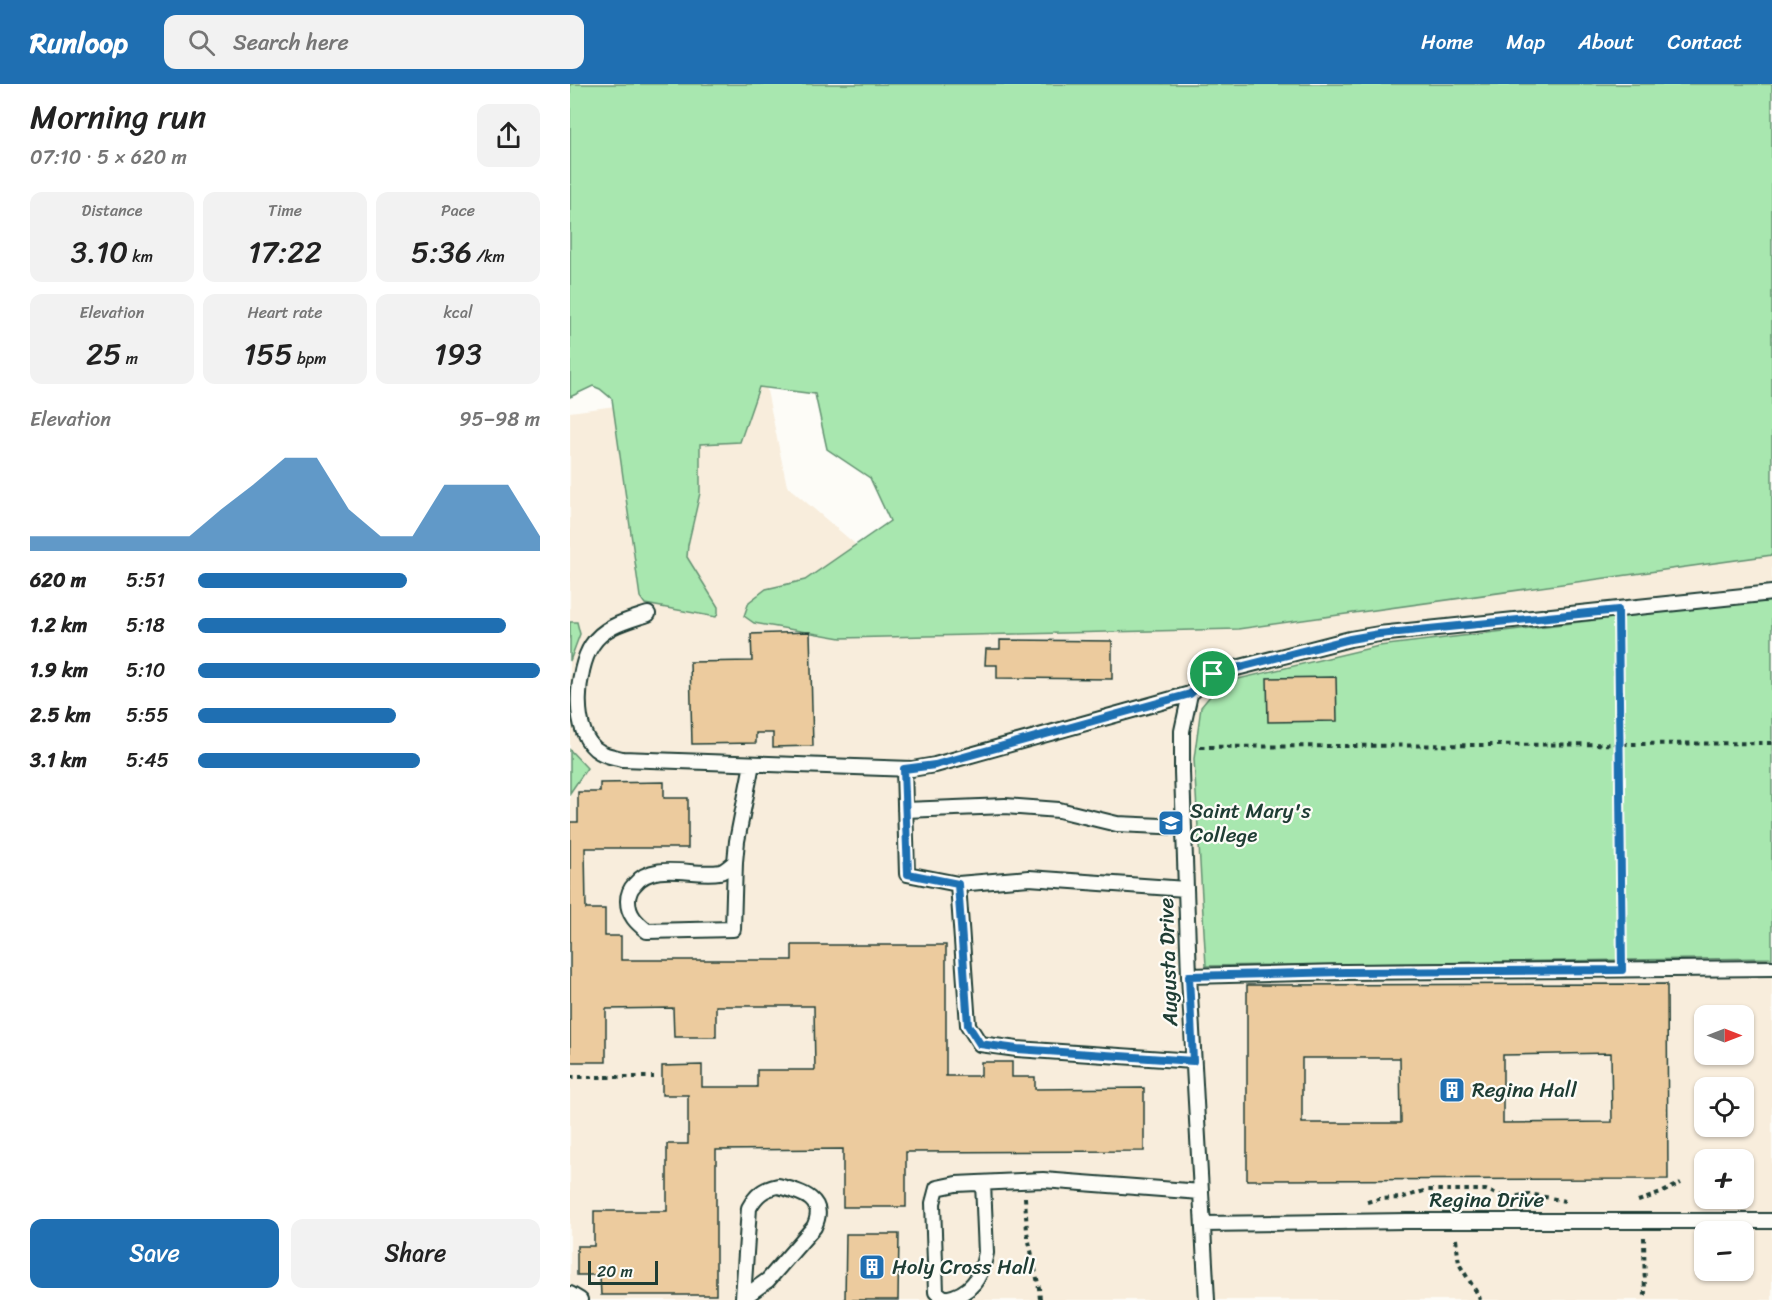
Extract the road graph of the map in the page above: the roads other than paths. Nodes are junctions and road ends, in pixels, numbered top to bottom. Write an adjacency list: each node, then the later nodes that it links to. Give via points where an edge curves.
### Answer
1 (1772, 593): 3 (lane, via 1350,639 1213,674)
2 (648, 614): 4 (lane, via 611,626 592,644 579,686 579,714 588,741 598,752 622,759)
3 (1190, 694): 5 (lane, via 935,765); 7 (lane, Augusta Drive, via 1182,731)
4 (752, 764): 5 (lane); 8 (lane)
5 (904, 769): 6 (lane)
6 (905, 810): 7 (lane, via 1005,806 1059,810 1117,824); 9 (lane, via 908,874)
7 (1184, 827): 10 (lane, Augusta Drive)
8 (735, 862): 8 (lane, via 733,929 647,931 636,923 628,900 639,878 651,872 721,872)
9 (958, 884): 10 (lane, via 1029,878); 13 (lane, via 968,1025 980,1044)
10 (1186, 889): 12 (lane, Augusta Drive)
11 (1772, 968): 12 (lane)
12 (1189, 976): 13 (lane, Augusta Drive)
13 (1193, 1061): 15 (lane, Augusta Drive)
14 (983, 1183): 14 (lane, via 937,1188 933,1203 936,1292 945,1299 969,1288 979,1278 984,1263 987,1253); 15 (lane, via 1043,1180)
15 (1201, 1192): 17 (lane, Augusta Drive)
16 (1772, 1221): 17 (lane, Regina Drive)
17 (1203, 1224): 21 (lane, Augusta Drive)
18 (570, 1294): 20 (lane)
19 (742, 1299): 19 (lane, via 768,1280 814,1227 819,1218 812,1199 778,1186 755,1197 749,1208)
20 (580, 1300)
21 (1206, 1300)

